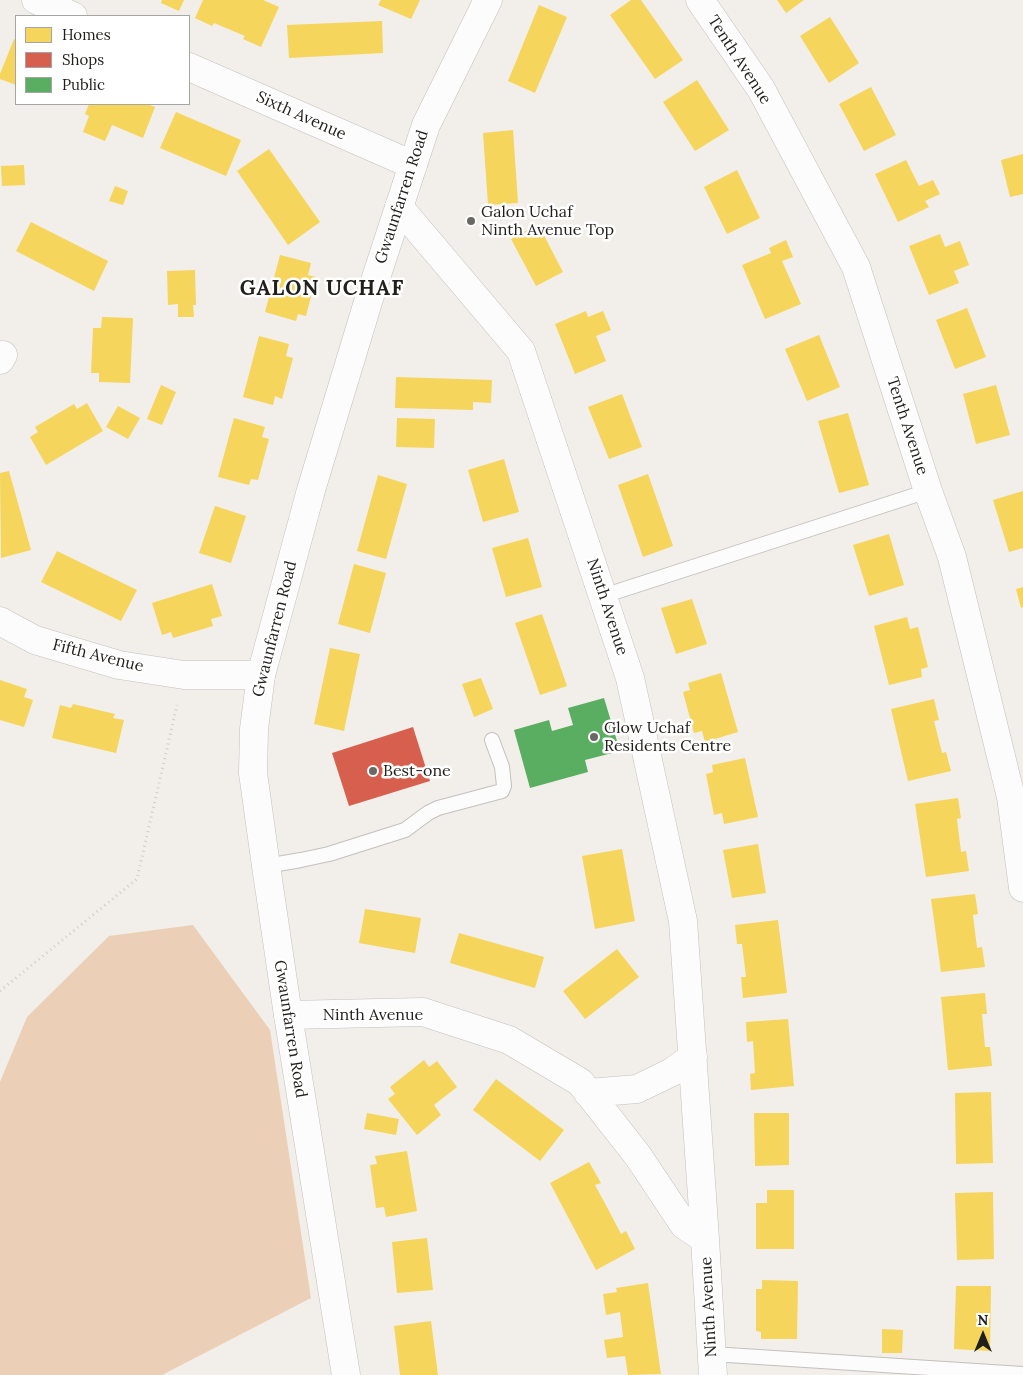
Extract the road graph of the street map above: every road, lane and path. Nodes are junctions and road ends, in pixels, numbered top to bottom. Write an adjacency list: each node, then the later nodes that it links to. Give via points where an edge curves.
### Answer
1 (36, 0): 4 (street)
2 (488, 0): 6 (street, Gwaunfarren Road, via 426,125)
3 (700, 0): 8 (street, Tenth Avenue, via 761,89 856,267)
4 (71, 15)
5 (190, 67): 6 (street, Sixth Avenue)
6 (413, 165): 7 (street, Gwaunfarren Road)
7 (399, 208): 9 (street, Ninth Avenue, via 521,351); 12 (street, Gwaunfarren Road, via 311,490)
8 (928, 491): 9 (lane); 15 (street, Tenth Avenue, via 952,557 1011,797)
9 (603, 596): 18 (street, Ninth Avenue, via 630,678 683,921)
10 (0, 621): 11 (street, Fifth Avenue, via 36,640 119,665)
11 (184, 675): 12 (street, Fifth Avenue); 16 (path, via 137,879)
12 (261, 675): 14 (street, Gwaunfarren Road, via 254,729 253,773)
13 (492, 740): 14 (lane, via 502,767 502,791 438,808 405,830 328,854)
14 (266, 866): 17 (street, Gwaunfarren Road)
15 (1023, 888)
16 (0, 991)
17 (288, 1015): 19 (street, Ninth Avenue, via 423,1012 509,1040 580,1082); 23 (street, Gwaunfarren Road)
18 (692, 1057): 19 (street, via 672,1072 637,1089); 20 (street, Ninth Avenue)
19 (588, 1093): 20 (street, Ninth Avenue, via 638,1156 684,1224)
20 (705, 1239): 21 (street, Ninth Avenue)
21 (712, 1364): 22 (lane)
22 (1023, 1374)
23 (346, 1375)

